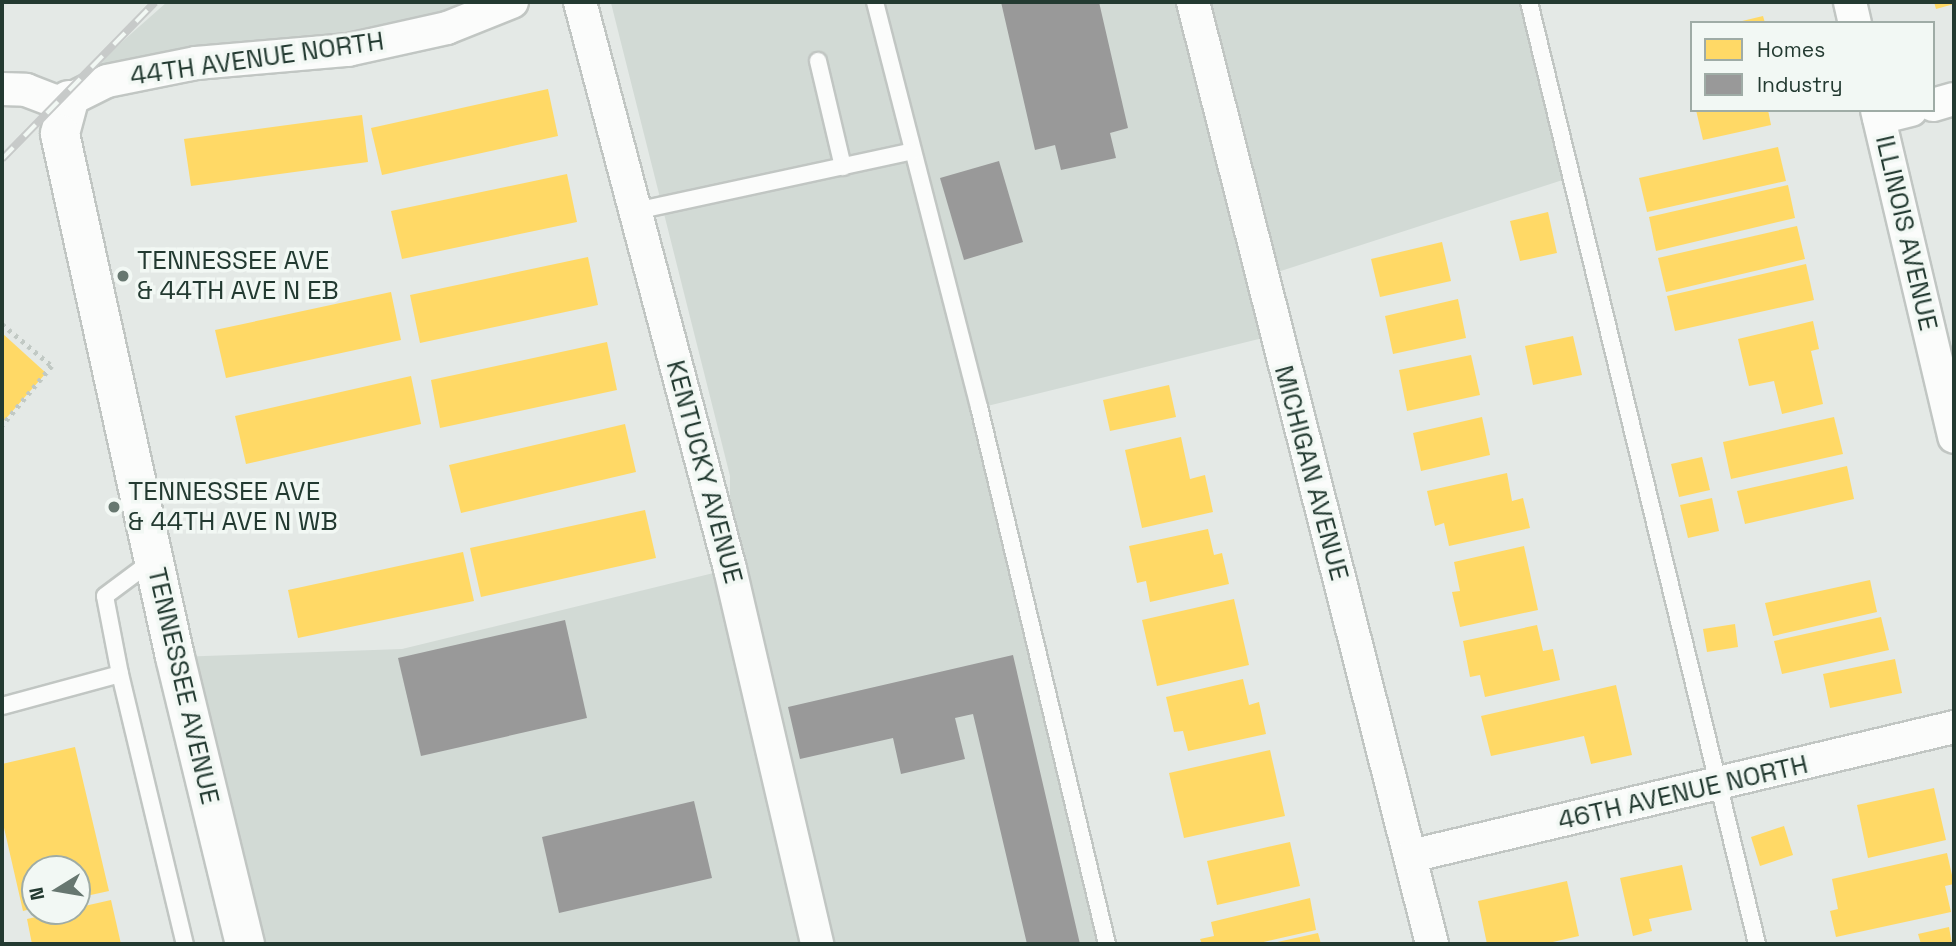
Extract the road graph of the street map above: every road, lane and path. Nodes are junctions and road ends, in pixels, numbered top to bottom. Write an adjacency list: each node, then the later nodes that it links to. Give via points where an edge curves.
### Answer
1 (512, 2): 11 (street, 44TH AVENUE NORTH, via 447,28 348,50 195,63 107,81)
2 (580, 2): 16 (street, KENTUCKY AVENUE)
3 (875, 2): 14 (lane)
4 (1193, 2): 26 (street, MICHIGAN AVENUE)
5 (1529, 2): 25 (lane)
6 (1850, 2): 7 (street)
7 (1855, 21)
8 (818, 61): 15 (lane)
9 (2, 89): 11 (street)
10 (1954, 99): 12 (street)
11 (69, 100): 21 (street, TENNESSEE AVENUE, via 60,134)
12 (1935, 104)
13 (1878, 114): 18 (street, ILLINOIS AVENUE)
14 (913, 152): 15 (lane); 30 (lane)
15 (843, 167): 16 (lane)
16 (636, 211): 29 (street, KENTUCKY AVENUE, via 730,569)
17 (2, 324): 19 (path, via 52,366)
18 (1944, 349): 20 (street, ILLINOIS AVENUE)
19 (2, 426)
20 (1954, 437)
21 (154, 560): 22 (lane, via 105,596); 28 (street, TENNESSEE AVENUE)
22 (120, 674): 23 (lane); 27 (lane)
23 (2, 706)
24 (1954, 727): 25 (street, 46TH AVENUE NORTH)
25 (1719, 785): 26 (street, 46TH AVENUE NORTH); 32 (lane)
26 (1411, 856): 31 (street, MICHIGAN AVENUE)
27 (185, 944)
28 (245, 944)
29 (817, 944)
30 (1107, 944)
31 (1432, 944)
32 (1757, 944)

